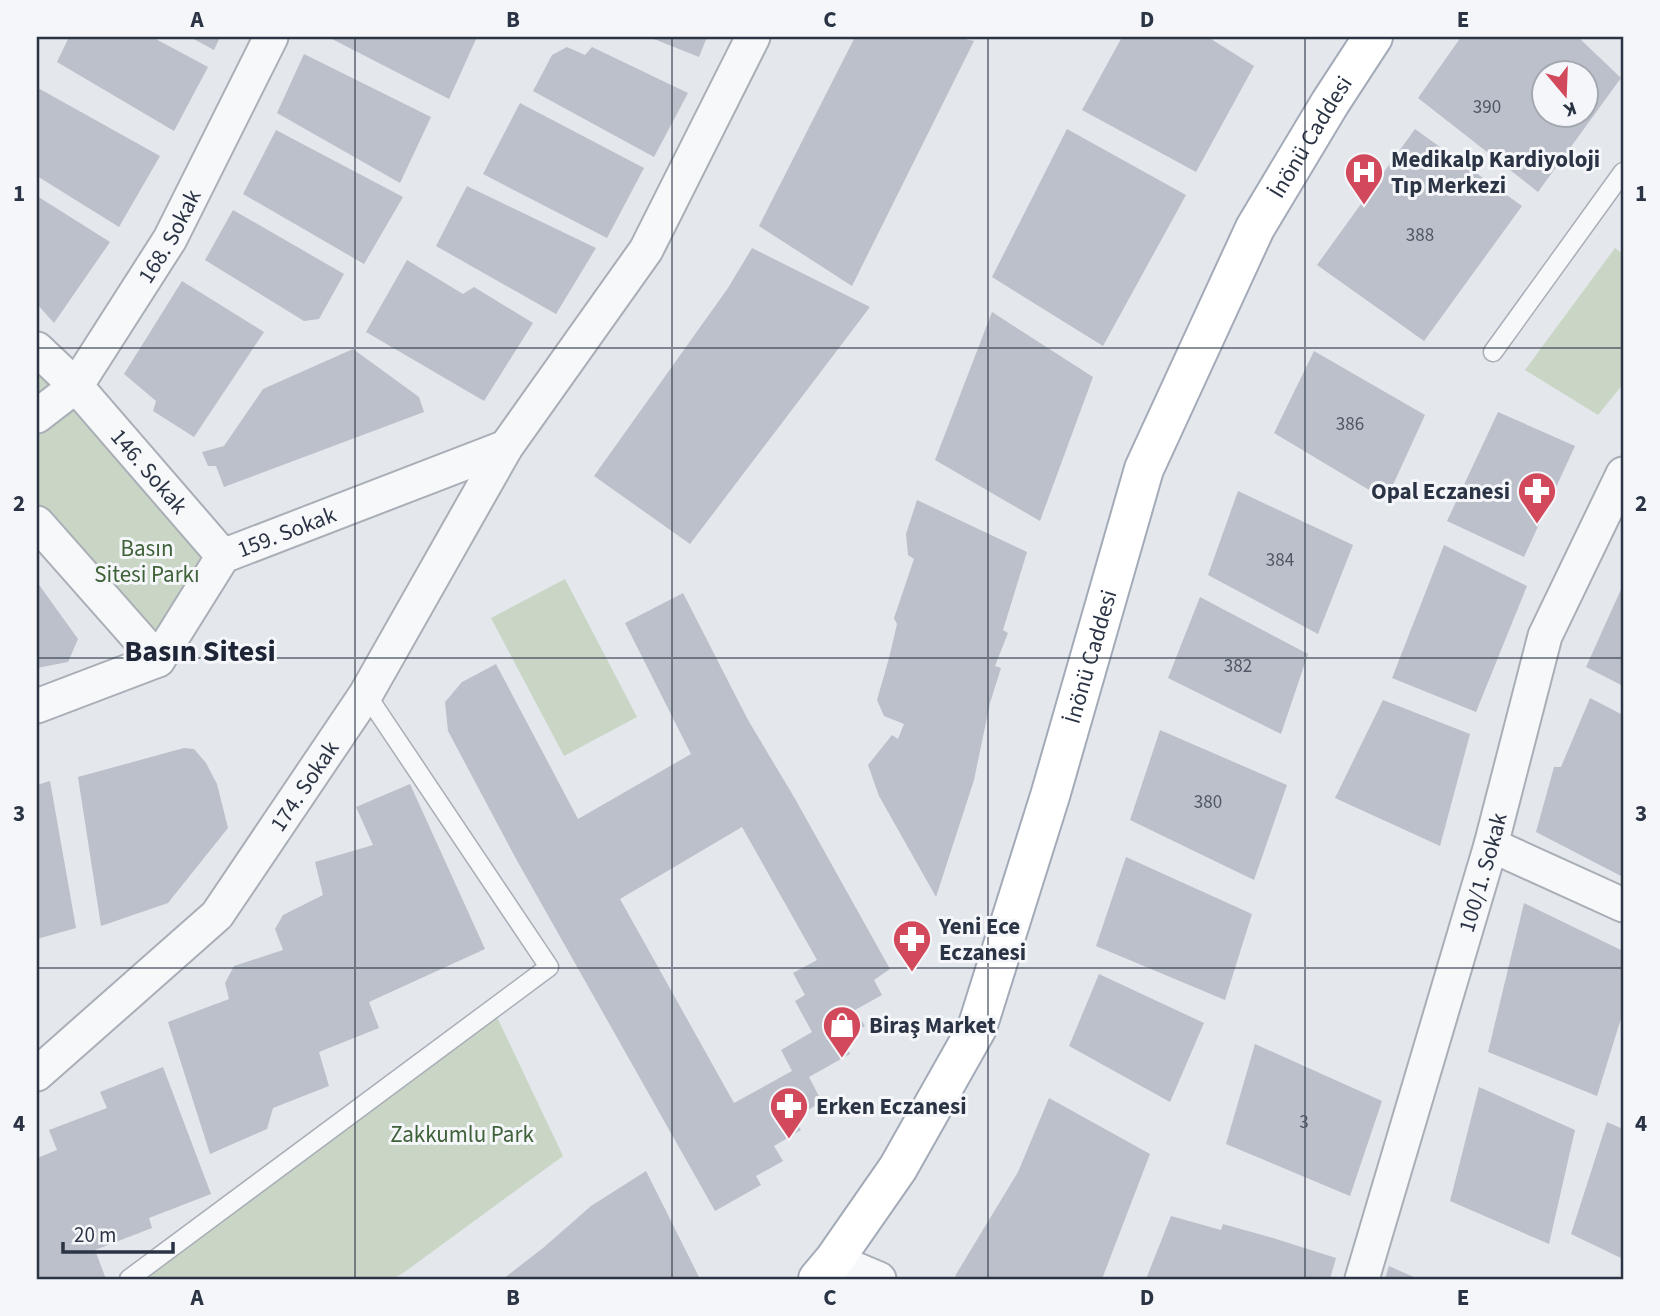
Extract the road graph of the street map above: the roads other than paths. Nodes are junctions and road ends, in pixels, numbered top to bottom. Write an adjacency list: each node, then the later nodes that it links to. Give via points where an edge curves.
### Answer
1 (271, 37): 7 (street, 168. Sokak, via 170,239)
2 (753, 37): 9 (street, 174. Sokak, via 646,250)
3 (1373, 37): 19 (main road, İnönü Caddesi, via 1255,228 1144,469 1050,796 977,1028 898,1168)
4 (1623, 172): 6 (lane)
5 (37, 349): 7 (street, 146. Sokak)
6 (1493, 352)
7 (76, 386): 8 (street, 168. Sokak); 12 (street, 146. Sokak)
8 (37, 416)
9 (506, 447): 12 (street, 159. Sokak); 14 (street, 174. Sokak)
10 (1623, 474): 16 (street, 100/1. Sokak, via 1545,636)
11 (37, 523): 13 (street)
12 (223, 556): 13 (street, 159. Sokak)
13 (158, 660): 15 (street)
14 (366, 694): 18 (street, 174. Sokak, via 217,915); 20 (lane, via 549,967)
15 (37, 706)
16 (1491, 845): 17 (street); 22 (street, 100/1. Sokak)
17 (1623, 905)
18 (37, 1074)
19 (826, 1270): 21 (street)
20 (129, 1279)
21 (879, 1279)
22 (1362, 1279)

